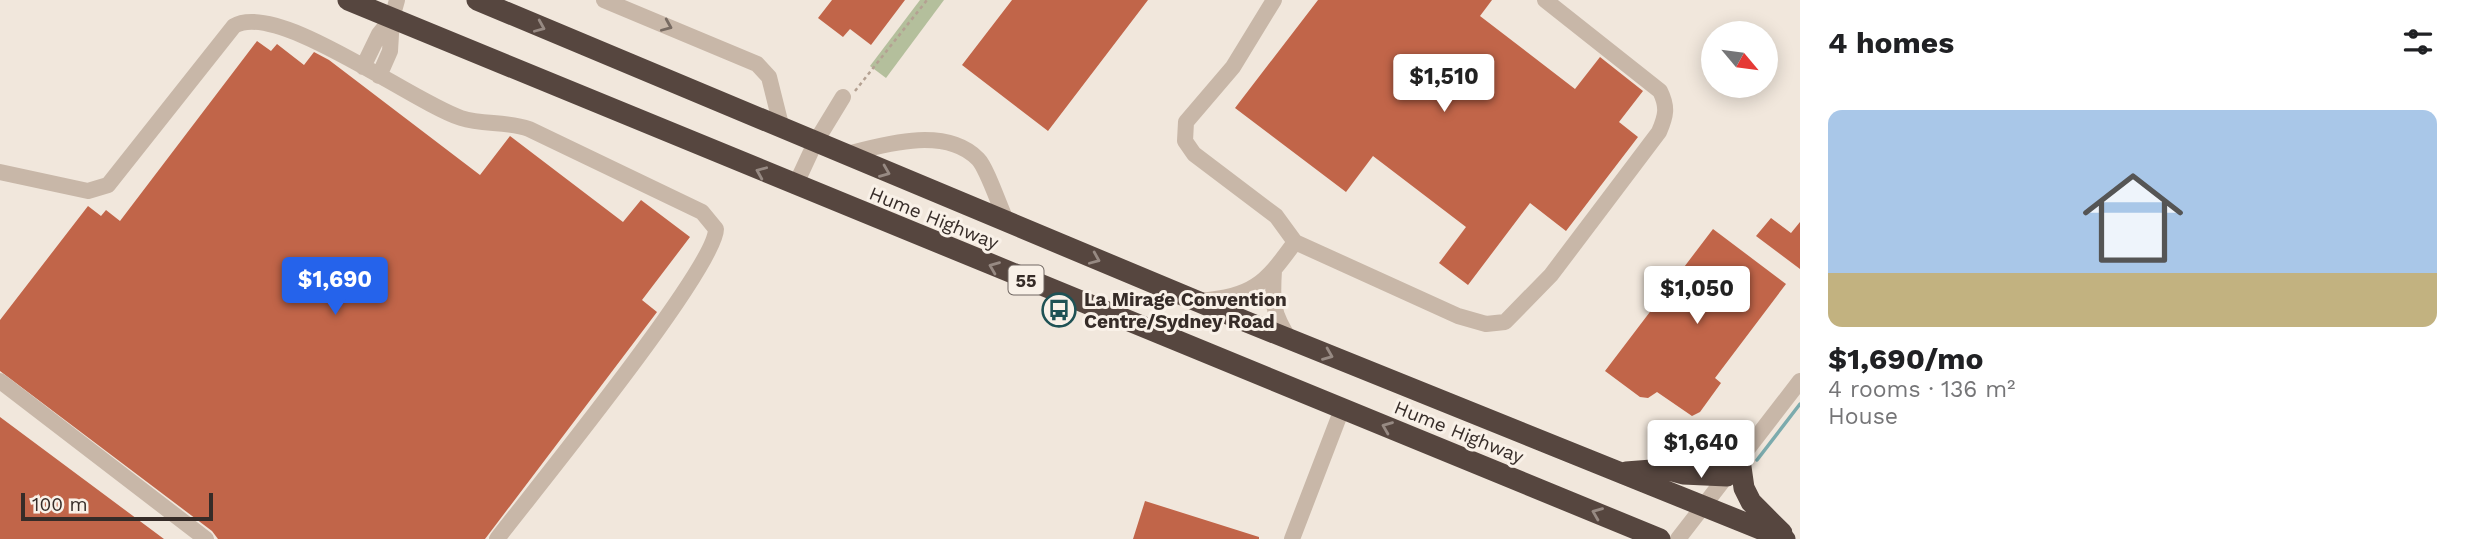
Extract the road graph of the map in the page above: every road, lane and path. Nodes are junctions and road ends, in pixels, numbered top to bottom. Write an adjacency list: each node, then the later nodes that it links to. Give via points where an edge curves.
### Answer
1 (348, 0): 7 (highway, Hume Highway / 55)
2 (477, 0): 11 (highway, Hume Highway / 55, one-way to 11)
3 (604, 0): 11 (street, one-way to 11, via 757,64 769,77)
4 (927, 0): 10 (path, via 860,88)
5 (1273, 0): 17 (street, via 1233,67 1186,122 1185,141 1194,154 1276,216)
6 (1545, 0): 17 (street, via 1647,78 1667,104 1659,132 1529,299 1505,322 1486,324 1458,316)
7 (394, 9): 8 (street); 9 (street, via 390,51); 15 (highway, Hume Highway / 55, one-way to 7)
8 (363, 66): 9 (street); 14 (street, via 295,31 265,21 242,21 108,185 88,191)
9 (379, 76): 28 (street, via 460,118 511,123 572,149 680,199 702,212 716,229 708,255 663,321)
10 (844, 97): 12 (street)
11 (782, 129): 12 (highway, Hume Highway / 55)
12 (814, 143): 13 (highway, Hume Highway / 55); 15 (street)
13 (843, 155): 16 (highway, Hume Highway / 55, one-way to 16); 16 (street, via 929,140 951,145 978,159)
14 (0, 172)
15 (795, 186): 23 (highway, Hume Highway / 55, one-way to 15)
16 (1007, 222): 19 (highway, Hume Highway / 55, one-way to 19)
17 (1295, 242): 18 (street)
18 (1274, 271): 19 (street, via 1233,298); 20 (street, via 1275,318)
19 (1196, 301): 20 (highway, Hume Highway / 55)
20 (1290, 340): 25 (highway, Hume Highway / 55, one-way to 25)
21 (0, 381): 27 (street)
22 (1800, 381): 24 (street)
23 (1342, 409): 29 (street); 30 (highway, Hume Highway / 55, one-way to 23)
24 (1734, 468): 25 (highway, via 1683,474 1665,469); 26 (street); 32 (highway, via 1751,502)
25 (1620, 472): 26 (highway, Hume Highway / 55)
26 (1704, 507): 31 (street); 32 (highway, Hume Highway / 55)
27 (206, 539)
28 (497, 539)
29 (1292, 539)
30 (1660, 539)
31 (1678, 539)
32 (1787, 539)

